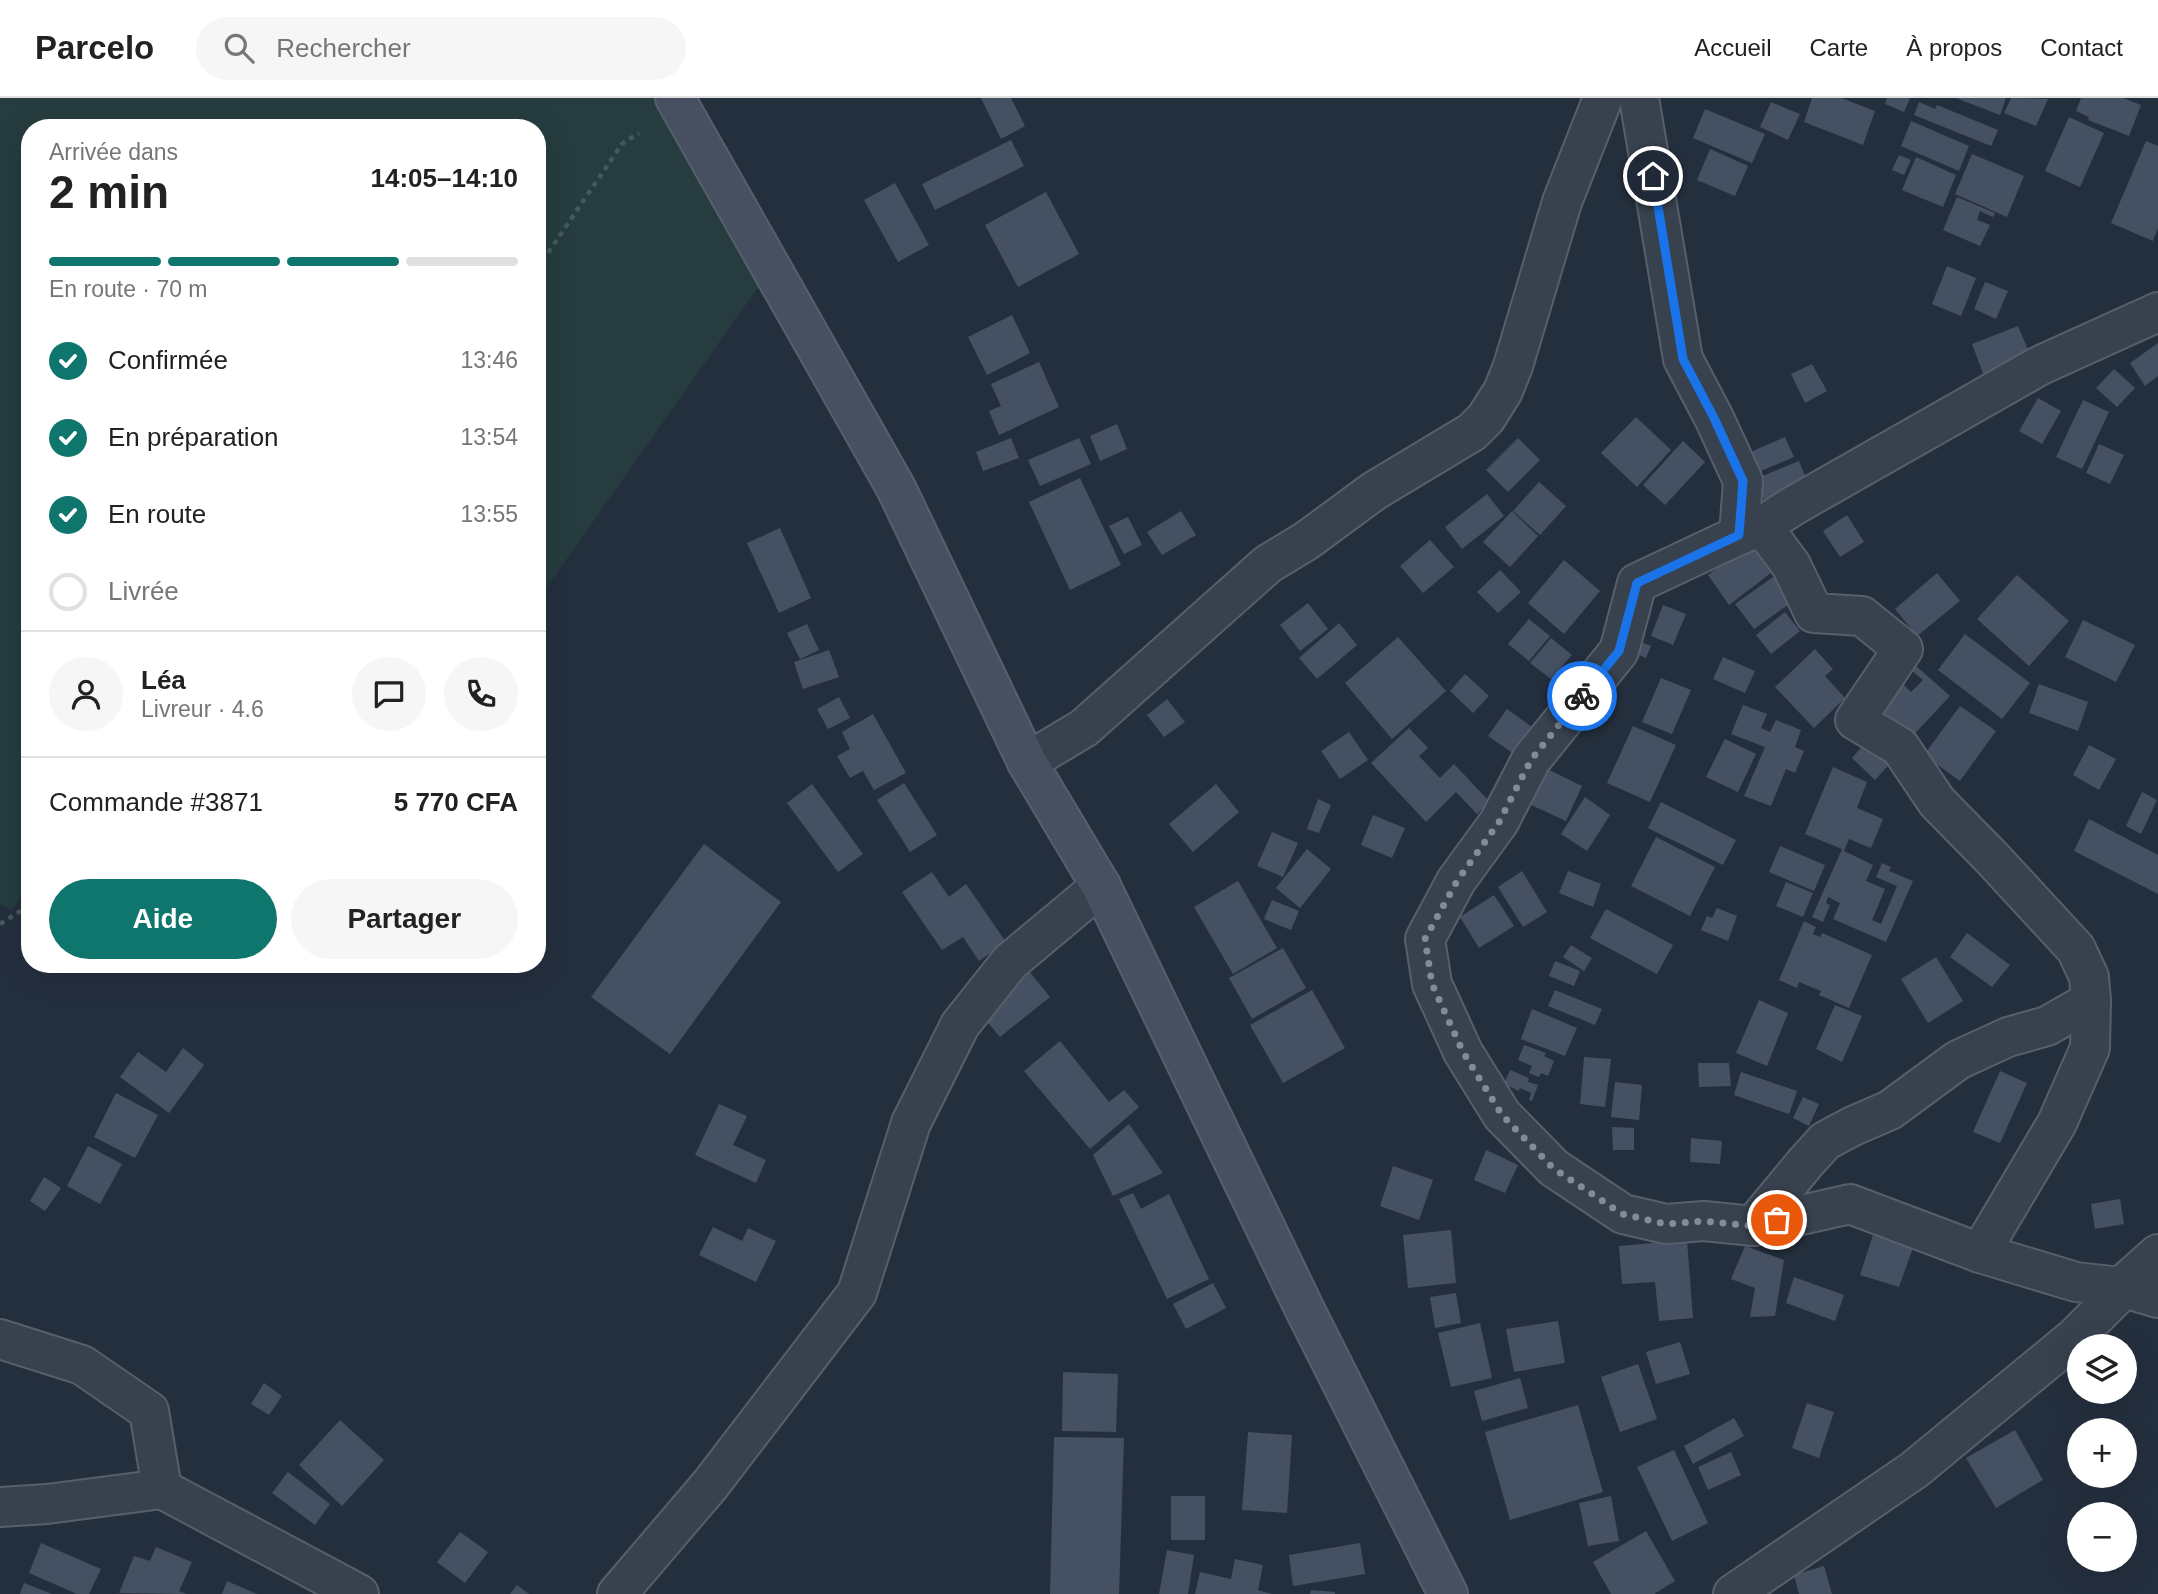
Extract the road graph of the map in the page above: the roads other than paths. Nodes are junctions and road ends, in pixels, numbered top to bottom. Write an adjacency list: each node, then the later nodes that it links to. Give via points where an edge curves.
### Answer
1 (1603, 98): 6 (street, via 1562,202 1513,366 1486,418 1472,432 1374,491 1268,564 1084,728)
2 (1639, 98): 5 (street, via 1683,359 1743,481)
3 (677, 102): 6 (street, via 896,488)
4 (2158, 312): 5 (street, via 2039,366)
5 (1751, 531): 8 (street, via 1791,565 1814,613 1863,616 1903,649 1855,720 1900,747 1937,802 2076,949 2089,977); 9 (street, via 1637,583 1619,651 1531,760 1499,822 1457,881 1425,939 1432,984 1463,1052 1502,1115 1553,1168 1622,1214 1666,1224 1704,1221)
6 (1027, 762): 7 (street)
7 (1101, 886): 18 (street, via 1010,962 960,1025 911,1123 857,1293 710,1485); 19 (street, via 1304,1310)
8 (2091, 1001): 9 (street, via 2047,1026 2008,1037 1958,1060 1890,1110 1825,1142); 10 (street, via 2090,1048 2057,1123)
9 (1752, 1226): 10 (street, via 1850,1204)
10 (1980, 1253): 12 (street, via 2076,1282)
11 (2158, 1254): 12 (street)
12 (2121, 1287): 13 (street); 20 (street, via 2074,1338 1914,1470)
13 (2158, 1297)
14 (0, 1339): 15 (street, via 82,1365 149,1411)
15 (162, 1489): 16 (street); 17 (street)
16 (0, 1507)
17 (359, 1594)
18 (617, 1594)
19 (1448, 1594)
20 (1733, 1594)

